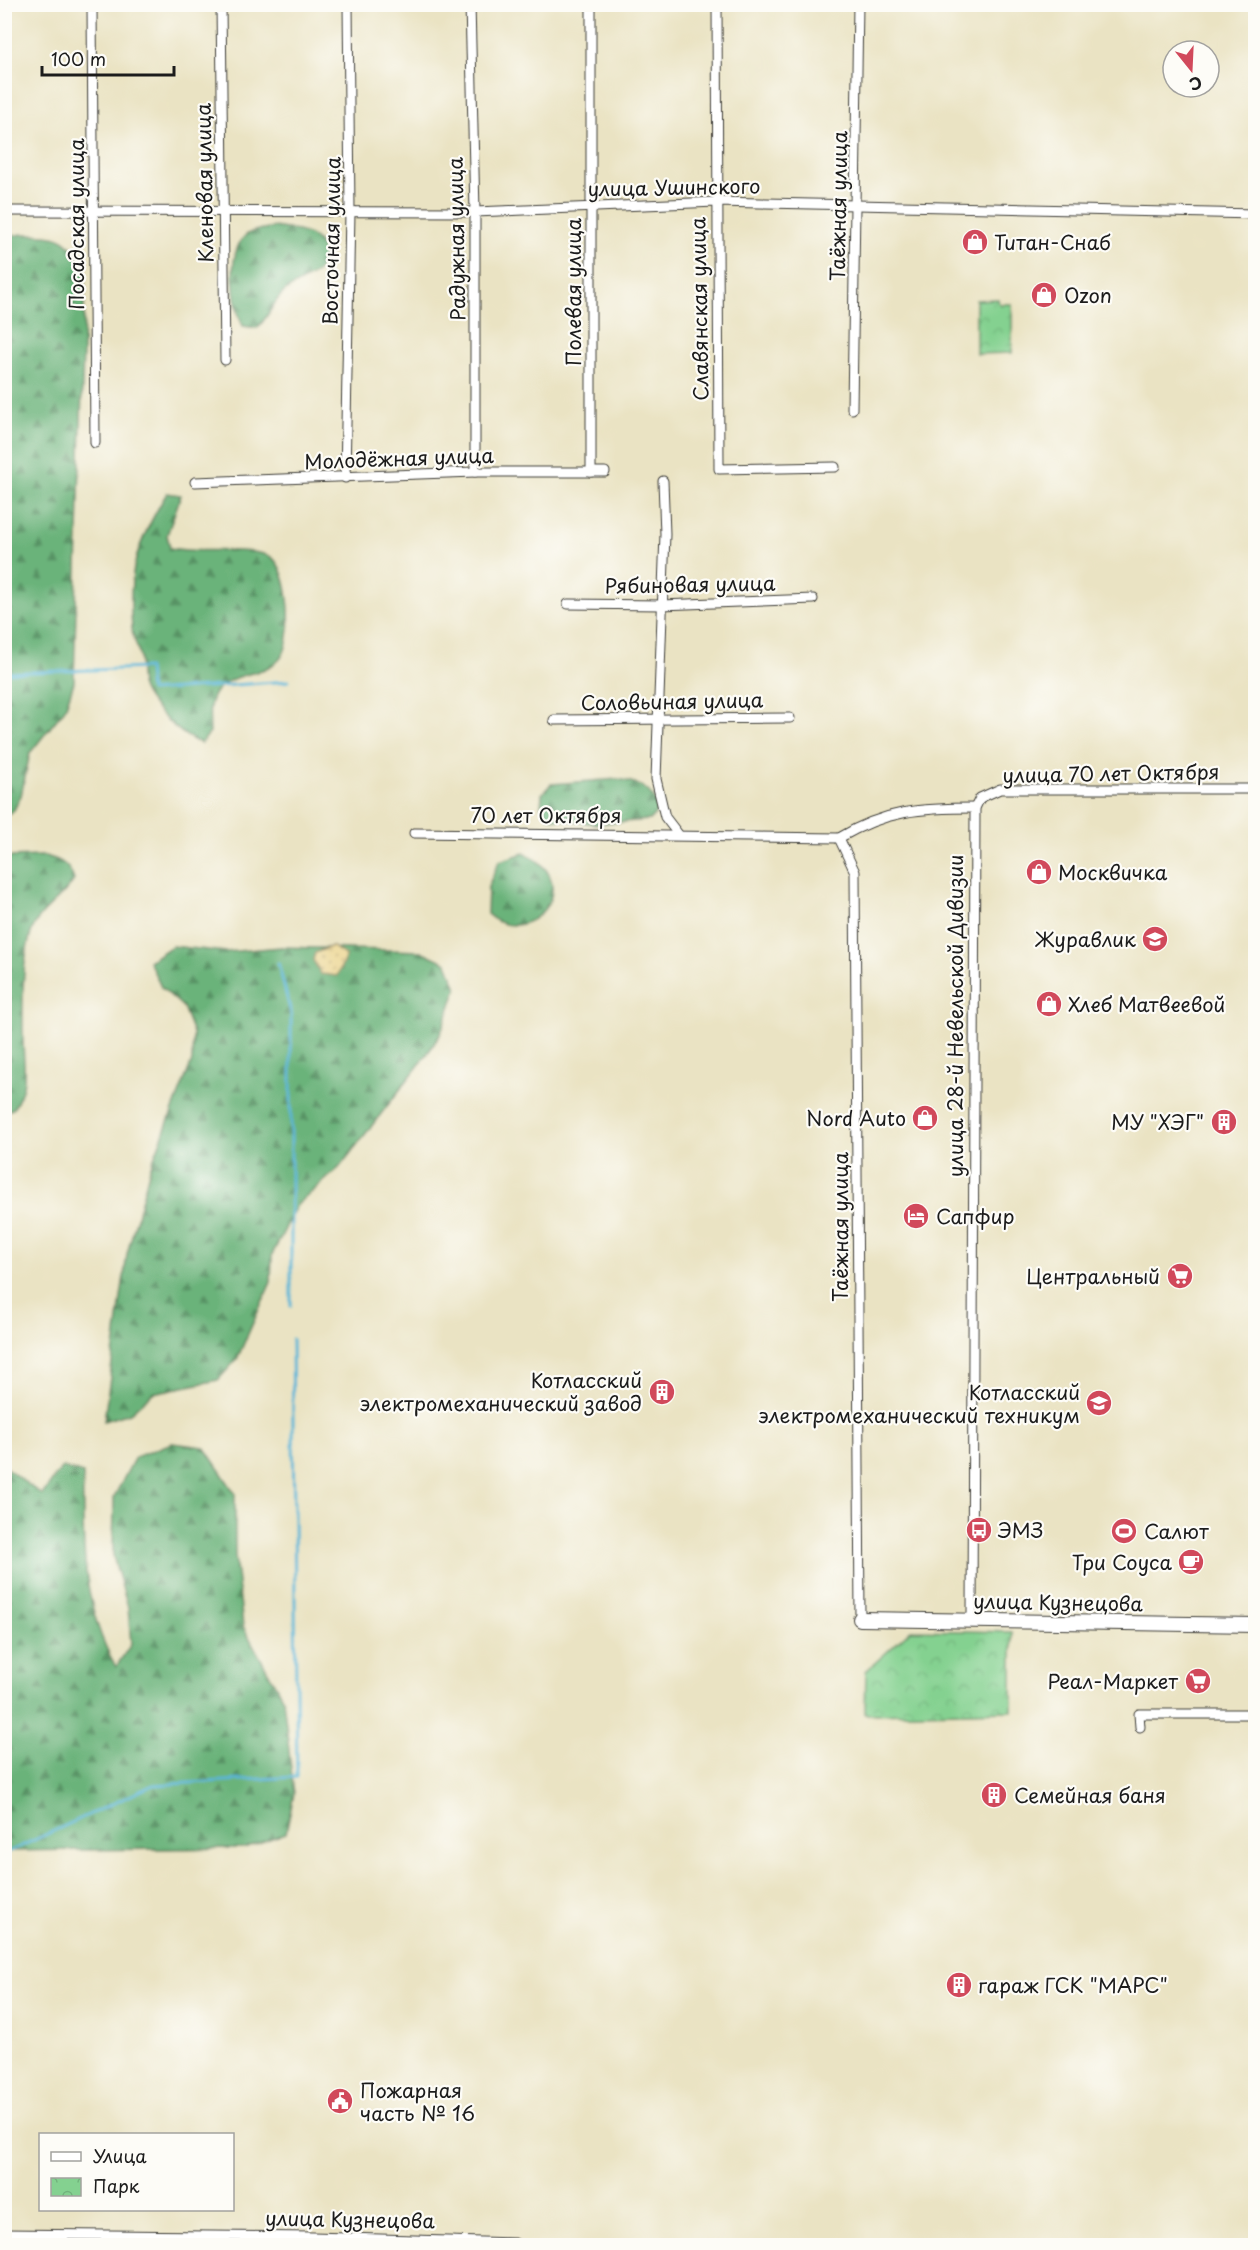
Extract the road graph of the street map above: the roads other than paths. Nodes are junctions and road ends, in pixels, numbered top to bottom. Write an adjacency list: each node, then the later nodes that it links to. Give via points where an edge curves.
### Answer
1 (92, 4): 12 (street, Посадская улица)
2 (221, 4): 15 (street, Кленовая улица)
3 (348, 4): 13 (street, Восточная улица)
4 (470, 4): 14 (street, Радужная улица)
5 (591, 4): 10 (street, Полевая улица)
6 (717, 4): 8 (street, Славянская улица)
7 (858, 4): 9 (street, Таёжная улица)
8 (716, 202): 9 (street, улица Ушинского); 10 (street, улица Ушинского); 20 (street, Славянская улица, via 719,469)
9 (856, 204): 16 (street, улица Ушинского); 18 (street, Таёжная улица)
10 (592, 206): 14 (street, улица Ушинского); 22 (street, Полевая улица)
11 (4, 211): 12 (street, улица Ушинского)
12 (94, 212): 15 (street, улица Ушинского); 19 (street, Посадская улица)
13 (350, 212): 14 (street, улица Ушинского); 15 (street, улица Ушинского); 24 (street, Восточная улица)
14 (475, 212): 21 (street, Радужная улица)
15 (221, 213): 17 (street, Кленовая улица)
16 (1256, 214)
17 (225, 360)
18 (852, 409)
19 (95, 443)
20 (835, 467)
21 (475, 472): 22 (street, Молодёжная улица); 24 (street, Молодёжная улица)
22 (591, 472): 23 (street, Молодёжная улица)
23 (605, 472)
24 (345, 478): 25 (street, Молодёжная улица)
25 (195, 482)
26 (663, 482): 29 (street)
27 (813, 599): 29 (street, Рябиновая улица)
28 (568, 604): 29 (street, Рябиновая улица)
29 (662, 605): 32 (street)
30 (790, 718): 32 (street, Соловьиная улица)
31 (554, 720): 32 (street, Соловьиная улица)
32 (660, 720): 36 (street, via 658,798 664,817)
33 (1256, 789): 34 (street, улица 70 лет Октября, via 1000,789 980,798)
34 (975, 808): 37 (street, via 921,808 867,822); 39 (street, улица 28-й Невельской Дивизии)
35 (414, 833): 36 (street, 70 лет Октября)
36 (678, 834): 37 (street, 70 лет Октября)
37 (839, 838): 38 (street, Таёжная улица, via 855,872)
38 (860, 1619): 39 (street, улица Кузнецова)
39 (972, 1620): 40 (street, улица Кузнецова)
40 (1256, 1625)
41 (1256, 1714): 42 (street, via 1139,1714)
42 (1140, 1727)
43 (4, 2234): 44 (street, улица Кузнецова, via 313,2237)
44 (515, 2244)

